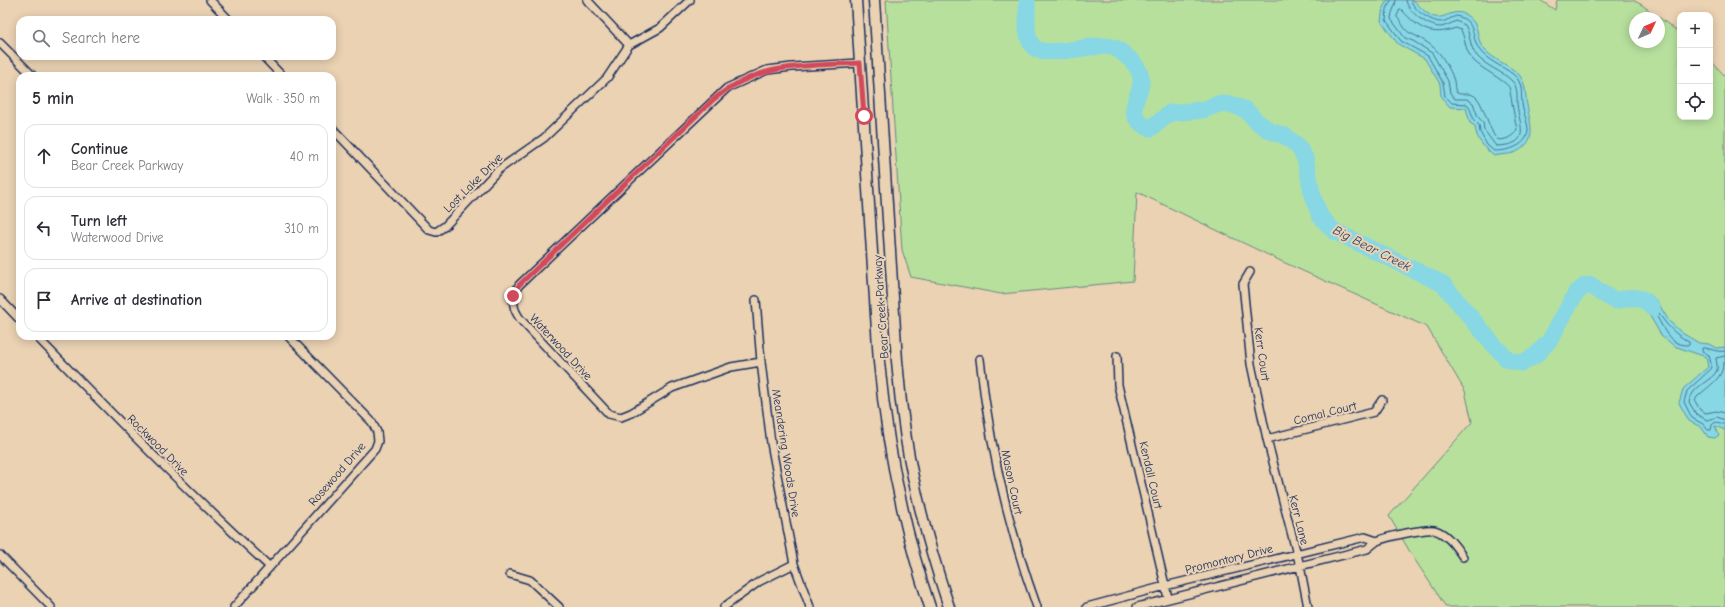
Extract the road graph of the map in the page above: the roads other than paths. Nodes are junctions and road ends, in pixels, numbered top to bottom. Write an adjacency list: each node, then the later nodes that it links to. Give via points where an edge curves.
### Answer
1 (210, 0): 6 (street)
2 (586, 0): 8 (street)
3 (690, 0): 8 (street, via 660,28)
4 (856, 0): 12 (main road, Bear Creek Parkway)
5 (874, 0): 43 (main road, Bear Creek Parkway, via 901,406 923,517)
6 (225, 16)
7 (0, 43): 9 (street)
8 (629, 45): 15 (street, Lost Lake Drive, via 607,78 544,138 498,170 445,226 436,232 429,230)
9 (16, 59)
10 (17, 60): 13 (street)
11 (267, 60): 14 (street)
12 (860, 63): 24 (street, Waterwood Drive, via 767,70 726,88 519,285 513,296 512,304 521,320 609,414 621,417 631,414 672,388 731,367); 42 (main road, Bear Creek Parkway, via 883,408 905,522)
13 (29, 72)
14 (278, 72)
15 (336, 132)
16 (1250, 272): 26 (street, Kerr Court, via 1243,284 1250,357)
17 (0, 300): 19 (street)
18 (756, 300): 24 (street, Meandering Woods Drive)
19 (16, 316)
20 (40, 340): 32 (street, Rockwood Drive, via 198,500)
21 (292, 340): 32 (street, Rosewood Drive, via 372,422 378,441 375,449)
22 (1117, 356): 35 (street, Kendall Court, via 1118,385)
23 (980, 359): 44 (street, Mason Court, via 1000,484 1024,572)
24 (761, 362): 31 (street, Meandering Woods Drive, via 771,443)
25 (1382, 400): 26 (street, Comal Court, via 1374,412)
26 (1267, 439): 28 (street, Kerr Lane)
27 (1377, 541): 28 (street, Promontory Drive, via 1365,537); 30 (street, Promontory Drive, via 1420,530 1434,530 1451,541); 33 (street, Promontory Drive, via 1367,549)
28 (1296, 554): 33 (street, Kerr Lane); 35 (street, Promontory Drive)
29 (0, 555): 37 (street)
30 (1463, 557)
31 (794, 564): 40 (street, via 760,581); 41 (street, Meandering Woods Drive)
32 (269, 566): 38 (street, Rosewood Drive)
33 (1300, 566): 36 (street, Promontory Drive); 47 (street, Kerr Lane)
34 (510, 574): 39 (street, via 530,580)
35 (1165, 586): 36 (street, Kendall Court); 45 (street, Promontory Drive)
36 (1168, 598): 46 (street, Promontory Drive)
37 (51, 607)
38 (234, 607)
39 (559, 607)
40 (724, 607)
41 (810, 607)
42 (930, 607)
43 (949, 607)
44 (1037, 607)
45 (1087, 607)
46 (1137, 607)
47 (1308, 607)

